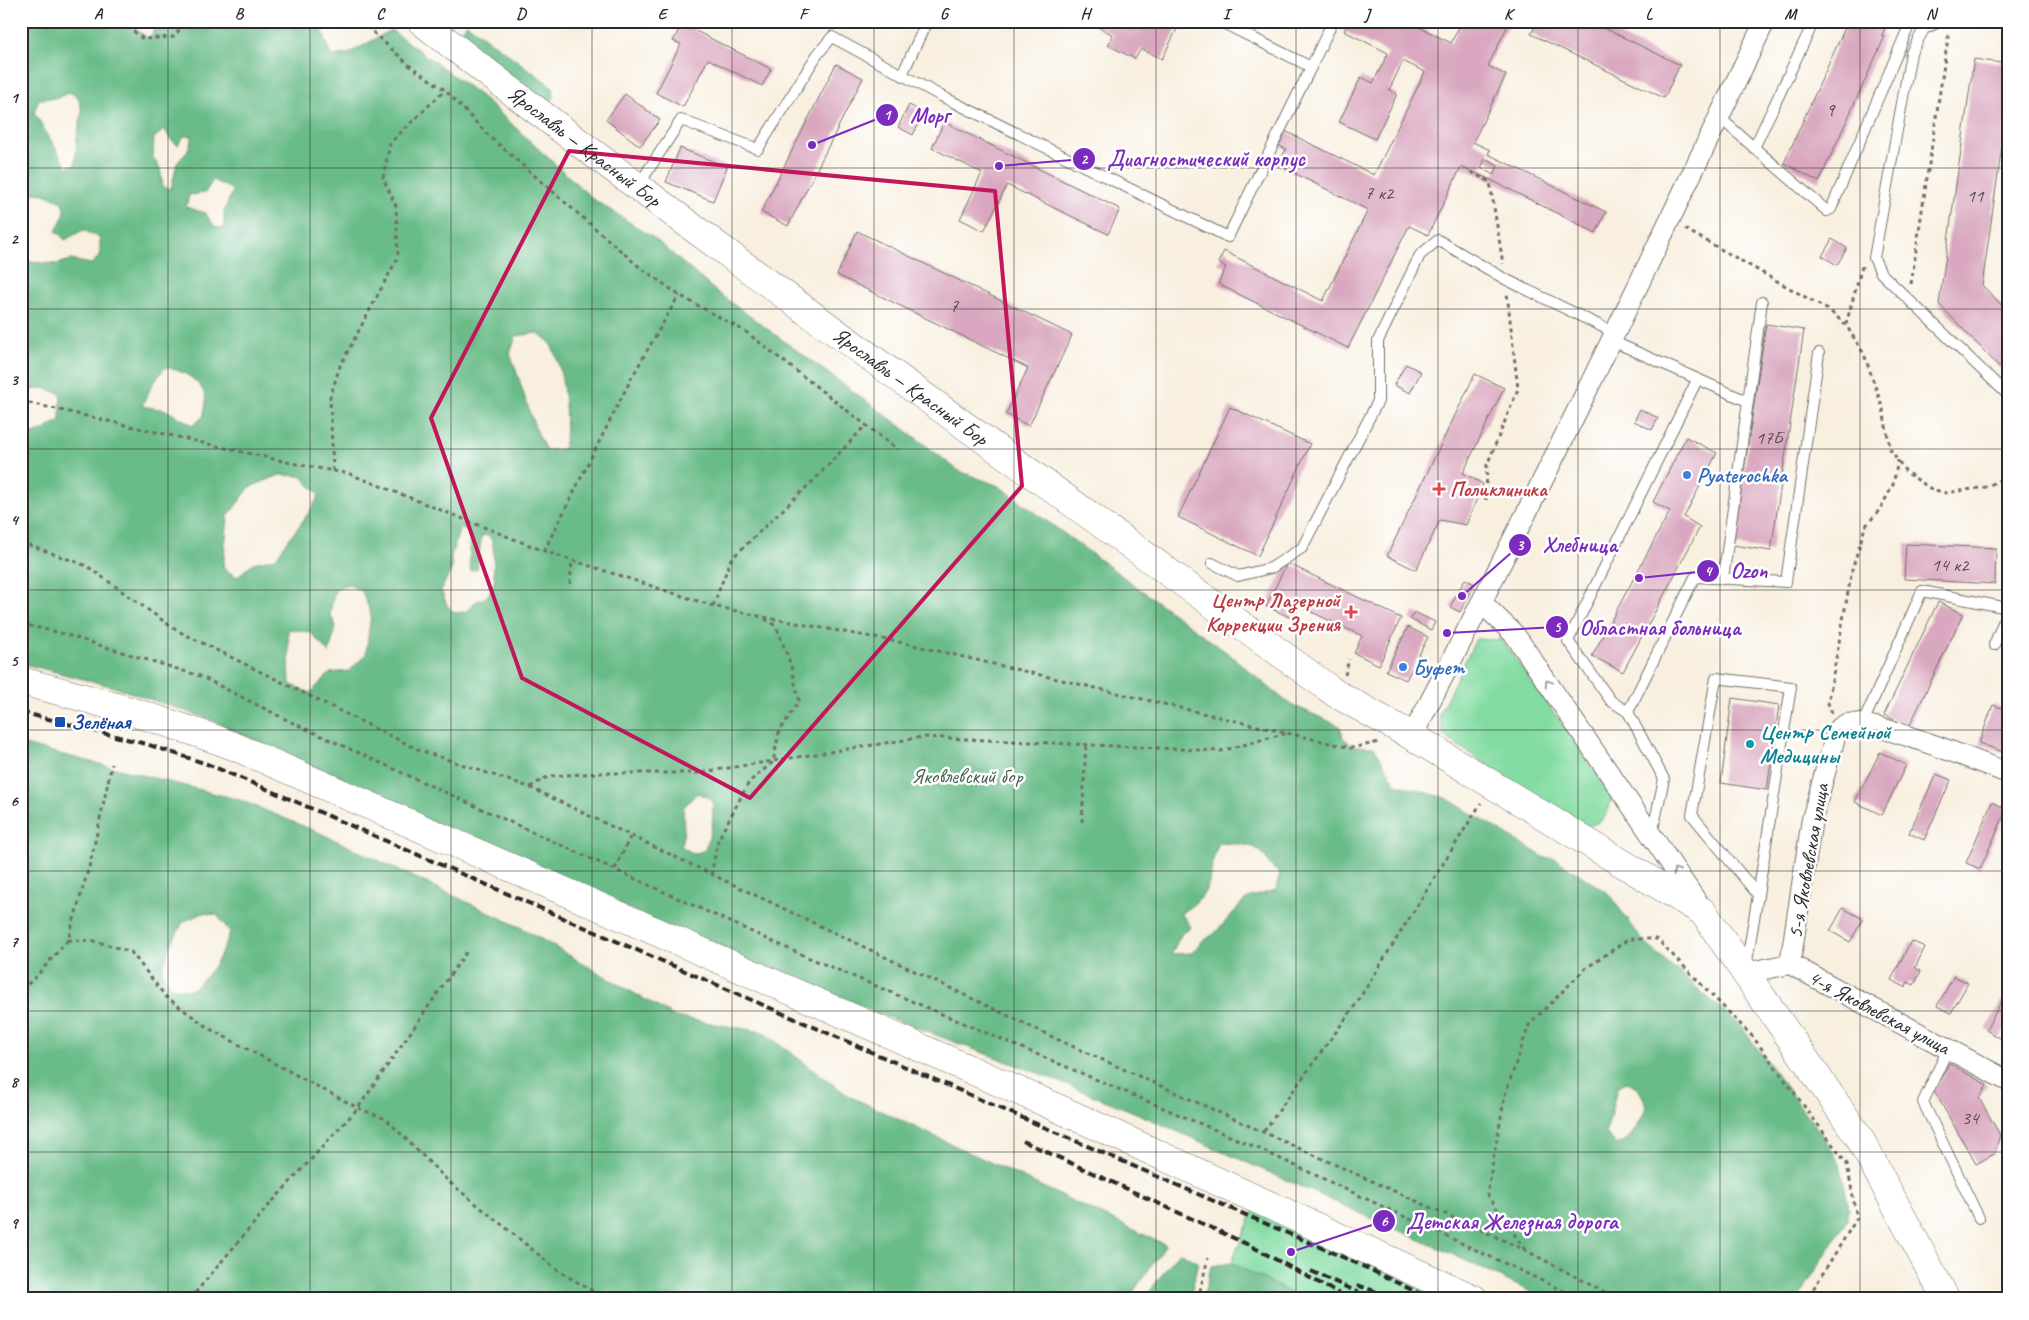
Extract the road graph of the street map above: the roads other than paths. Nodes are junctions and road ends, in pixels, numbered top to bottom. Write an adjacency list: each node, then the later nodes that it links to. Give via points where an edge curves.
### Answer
1 (421, 21): 13 (street, Ярославль — Красный Бор)
2 (928, 21): 10 (lane)
3 (1219, 21): 9 (lane)
4 (1333, 21): 9 (lane)
5 (1766, 21): 11 (street)
6 (1814, 21): 12 (lane)
7 (1911, 21): 12 (lane, via 1831,209 1823,209)
8 (1941, 21): 18 (lane, via 1924,29 1911,53 1874,258 1881,273)
9 (1310, 67): 10 (lane, via 1228,237)
10 (902, 75): 13 (lane, via 832,37 817,55 758,149 680,120)
11 (1719, 117): 12 (lane); 15 (street)
12 (1754, 148)
13 (638, 186): 28 (street, Ярославль — Красный Бор, via 1335,694)
14 (1762, 302): 19 (lane)
15 (1614, 337): 17 (lane); 20 (lane, via 1438,240 1420,255 1378,341 1378,401 1302,548 1270,568 1238,576); 22 (street)
16 (1819, 353): 21 (lane, via 1786,582)
17 (1696, 380): 19 (lane); 26 (lane, via 1568,641 1611,701)
18 (2008, 395)
19 (1747, 402): 21 (lane)
20 (1212, 562)
21 (1723, 579): 26 (lane, via 1695,578)
22 (1482, 603): 28 (street); 30 (street, one-way to 22, via 1515,635)
23 (2008, 609): 24 (lane); 27 (lane, via 1922,591)
24 (1994, 645)
25 (21, 681): 38 (street, via 118,706 236,747 1053,1106)
26 (1628, 712): 30 (lane, via 1664,779)
27 (1862, 725): 29 (street, via 1910,737); 33 (street, 5-я Яковлевская улица, via 1846,724 1837,730 1812,819)
28 (1412, 736): 32 (street, Ярославль — Красный Бор)
29 (2008, 773)
30 (1651, 835): 32 (street, one-way to 30)
31 (1758, 895): 31 (lane, via 1791,687 1716,678 1692,815); 34 (lane)
32 (1704, 912): 34 (street)
33 (1790, 964): 34 (street, 4-я Яковлевская улица); 35 (street, 4-я Яковлевская улица)
34 (1745, 973): 39 (street, via 1860,1137)
35 (1948, 1049): 36 (street, 4-я Яковлевская улица); 37 (lane, via 1923,1102)
36 (2008, 1081)
37 (1979, 1218)
38 (1458, 1296)
39 (1946, 1299)

